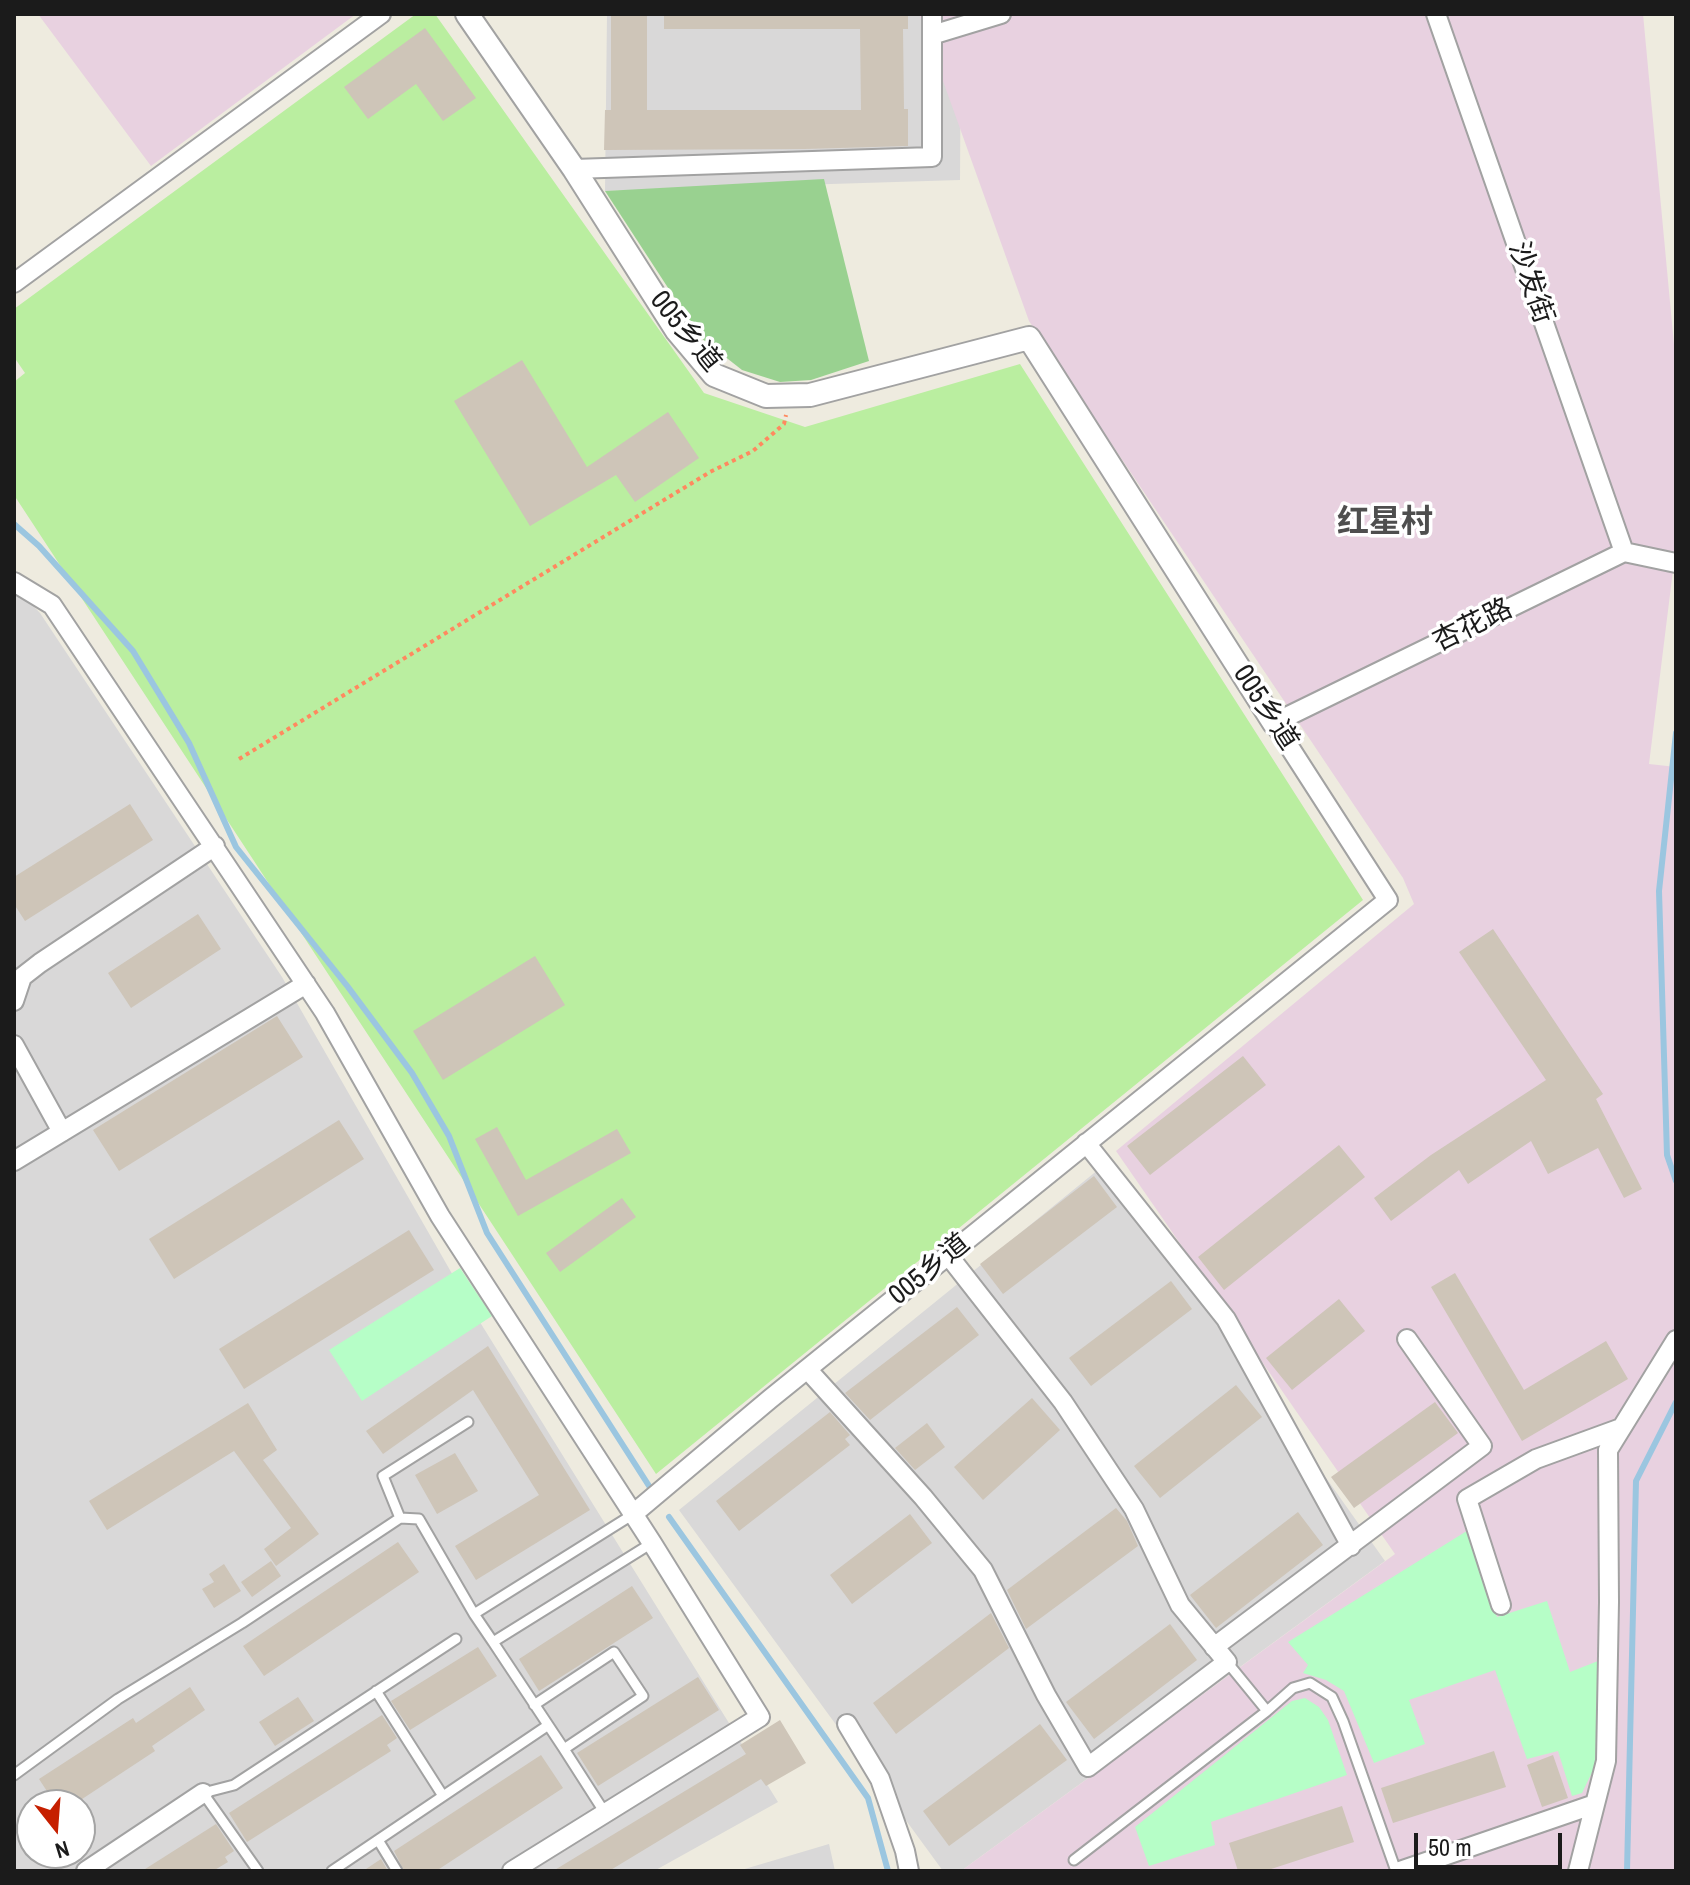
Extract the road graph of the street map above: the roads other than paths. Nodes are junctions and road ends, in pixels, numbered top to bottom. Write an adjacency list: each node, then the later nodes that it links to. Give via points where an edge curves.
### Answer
1 (381, 14): 8 (street)
2 (467, 14): 7 (street, 005乡道)
3 (932, 14): 6 (street)
4 (1001, 14): 6 (street)
5 (1436, 14): 9 (street, 沙发街)
6 (932, 35): 7 (street, via 932,157)
7 (574, 169): 12 (street, 005乡道, via 677,331 714,375 766,396 810,395 1029,338)
8 (14, 283)
9 (1624, 552): 10 (street); 12 (street, 杏花路)
10 (1676, 563)
11 (14, 582): 13 (street, via 52,605)
12 (1274, 723): 18 (street, 005乡道, via 1388,900)
13 (215, 846): 14 (street); 15 (street, via 40,963 22,977)
14 (306, 984): 17 (street); 26 (street, via 440,1216)
15 (14, 1001)
16 (14, 1045): 17 (street)
17 (62, 1132): 19 (street)
18 (1086, 1143): 20 (street, 005乡道); 29 (street, via 1226,1319)
19 (14, 1161)
20 (948, 1255): 23 (street, 005乡道); 34 (street, via 1063,1402 1134,1509 1180,1605)
21 (1407, 1339): 29 (street, via 1482,1446)
22 (1676, 1340): 25 (street)
23 (807, 1369): 26 (street, 005乡道); 35 (street, via 983,1570 1088,1767)
24 (468, 1422): 27 (lane, via 383,1476)
25 (1621, 1428): 30 (street, via 1536,1459 1467,1499); 45 (street, via 1608,1450 1606,1761)
26 (632, 1515): 28 (street); 31 (lane)
27 (400, 1518): 31 (lane, via 419,1519); 42 (lane, via 118,1699)
28 (652, 1543): 33 (lane); 46 (street, via 760,1717)
29 (1351, 1546): 34 (street)
30 (1501, 1605)
31 (474, 1614): 33 (lane)
32 (456, 1639): 36 (lane)
33 (493, 1642): 37 (lane)
34 (1214, 1647): 35 (street)
35 (1227, 1662): 38 (lane)
36 (376, 1691): 43 (lane, via 234,1785); 44 (lane)
37 (534, 1705): 40 (lane); 41 (lane, via 614,1652 643,1696)
38 (1267, 1711): 48 (lane); 55 (lane, via 1293,1688 1310,1683 1332,1697)
39 (847, 1724): 54 (street, via 880,1779)
40 (547, 1726): 41 (lane); 44 (lane)
41 (564, 1749): 46 (lane)
42 (14, 1775)
43 (203, 1793): 49 (street); 50 (lane)
44 (443, 1796): 47 (lane)
45 (1595, 1804): 55 (street); 56 (street)
46 (605, 1813): 53 (street)
47 (378, 1840): 51 (lane); 52 (lane)
48 (1074, 1860)
49 (86, 1871)
50 (258, 1871)
51 (332, 1871)
52 (397, 1871)
53 (512, 1871)
54 (909, 1871)
55 (1398, 1871)
56 (1578, 1871)

